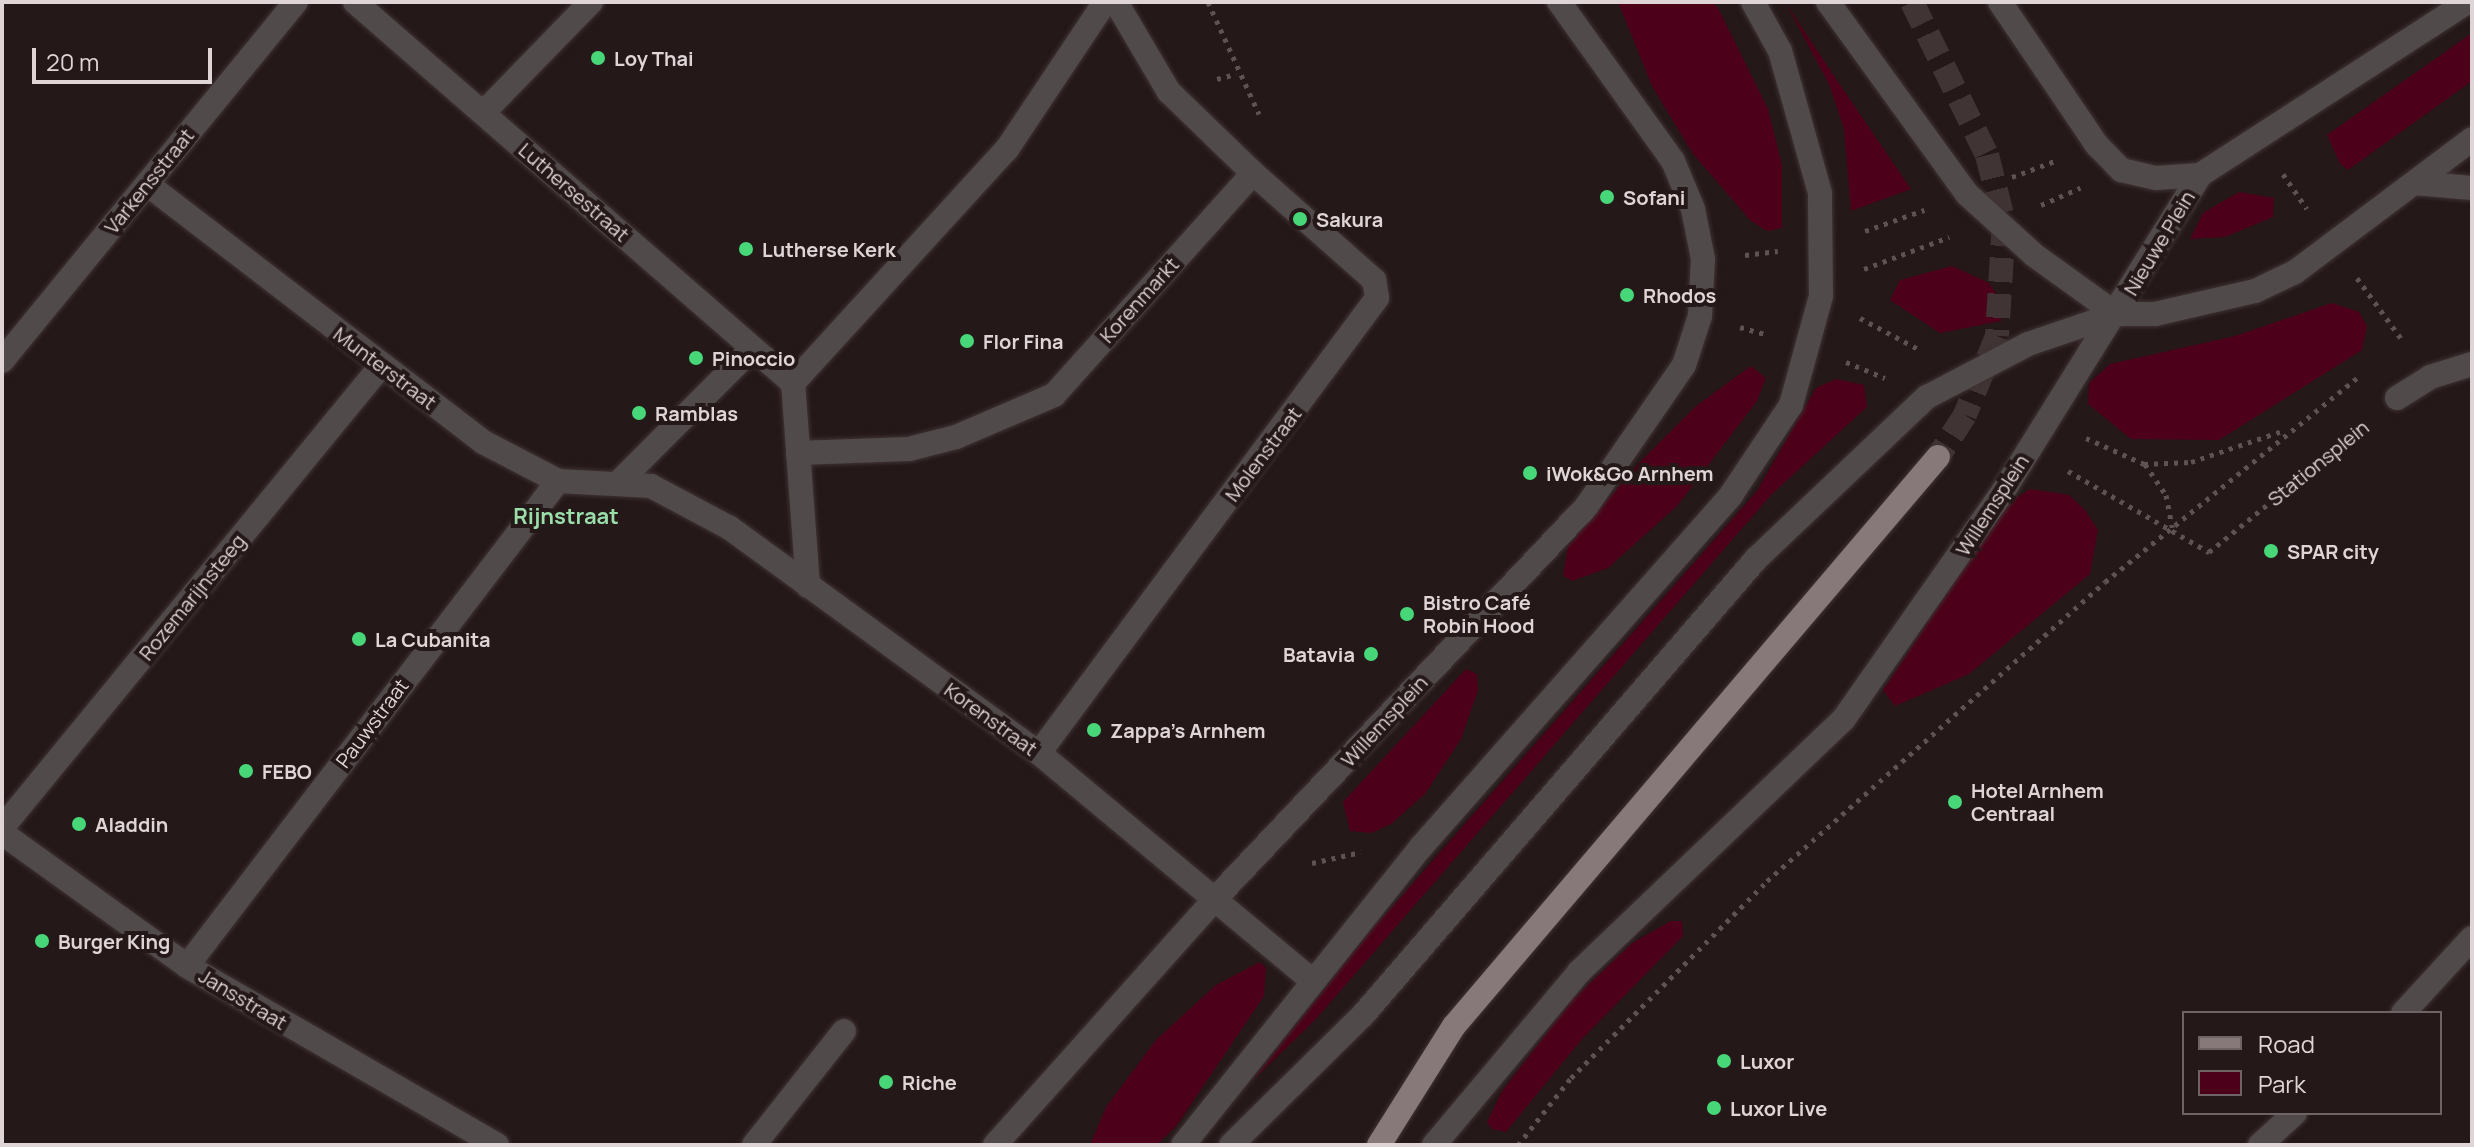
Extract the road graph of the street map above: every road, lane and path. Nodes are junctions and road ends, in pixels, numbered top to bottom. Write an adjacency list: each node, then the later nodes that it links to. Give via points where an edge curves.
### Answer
1 (296, 2): 18 (street, Varkensstraat)
2 (355, 2): 12 (street, Luthersestraat)
3 (591, 2): 12 (street)
4 (1105, 2): 30 (street, via 1007,149)
5 (1116, 2): 15 (street, via 1169,92)
6 (1208, 2): 13 (path)
7 (1559, 2): 21 (street, via 1673,161)
8 (1753, 2): 20 (street, via 1799,106 1820,193)
9 (1828, 2): 22 (street, Nieuwe Plein, via 1967,194 2034,255)
10 (2000, 2): 16 (street, Nieuwe Plein, via 2121,170 2156,178)
11 (2467, 2): 16 (street)
12 (483, 113): 24 (street, Luthersestraat)
13 (1264, 123)
14 (2467, 147): 17 (street)
15 (1253, 173): 32 (street, Korenmarkt, via 1054,395 956,437 909,449); 40 (street, Molenstraat, via 1374,280 1377,298)
16 (2200, 175): 22 (street, Nieuwe Plein)
17 (2414, 183): 19 (street); 22 (street, via 2295,272 2255,291 2155,314)
18 (147, 184): 26 (street, Varkensstraat); 28 (street, Munterstraat)
19 (2472, 188)
20 (1823, 247): 21 (path); 45 (street, via 1822,284 1791,405 1769,445)
21 (1703, 259): 42 (street, Willemsplein, via 1700,316 1684,365 1621,465)
22 (2116, 314): 53 (street, via 2028,344 1927,397 1834,480 1756,559 1363,1015); 55 (street, Willemsplein, via 2004,490 1843,720 1579,972)
23 (2404, 342): 25 (path)
24 (753, 348): 30 (street, Luthersestraat); 36 (street)
25 (2394, 350)
26 (2, 361)
27 (2472, 364): 31 (street, via 2430,377)
28 (381, 366): 35 (street, Munterstraat, via 483,442); 41 (street, Rozemarijnsteeg)
29 (2362, 374): 38 (path)
30 (793, 383): 32 (street)
31 (2397, 398): 38 (path, Stationsplein, via 2209,552)
32 (798, 453): 39 (street)
33 (1938, 457): 54 (main road, via 1482,991)
34 (2144, 464): 38 (path, via 2166,495)
35 (558, 481): 36 (street, Munterstraat); 44 (street, Pauwstraat)
36 (617, 484): 37 (street, Munterstraat)
37 (651, 486): 39 (street, Korenstraat, via 730,528)
38 (2172, 528): 56 (path, via 1729,917 1571,1078)
39 (808, 586): 40 (street, Korenstraat)
40 (1039, 753): 42 (street, Korenstraat)
41 (2, 831): 44 (street, Jansstraat)
42 (1213, 901): 45 (street, Korenstraat); 51 (street, Willemsplein)
43 (2472, 938): 46 (street)
44 (187, 966): 49 (street, Jansstraat)
45 (1310, 979): 52 (street)
46 (2405, 1011)
47 (844, 1031): 50 (street)
48 (2293, 1115): 57 (street)
49 (497, 1145)
50 (754, 1145)
51 (995, 1145)
52 (1183, 1145)
53 (1231, 1145)
54 (1379, 1145)
55 (1434, 1145)
56 (1518, 1145)
57 (2260, 1145)

